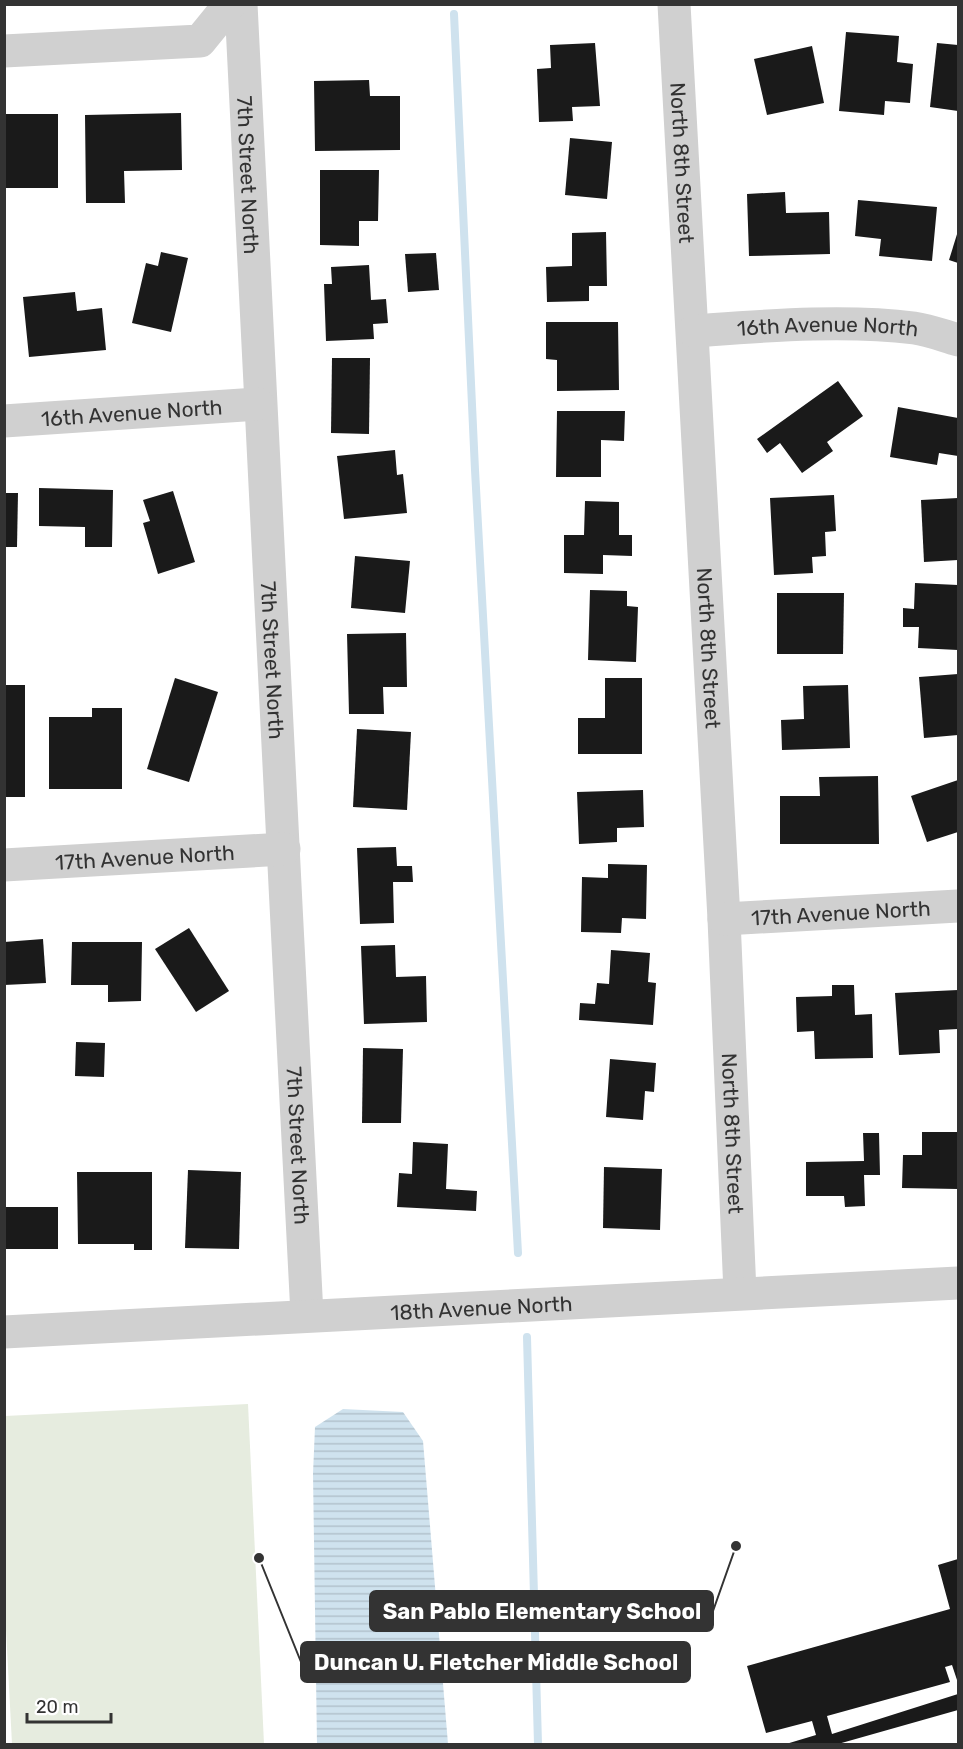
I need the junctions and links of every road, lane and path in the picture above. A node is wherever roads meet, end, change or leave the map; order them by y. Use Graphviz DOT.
graph roads {
  1 [pos="230,4"];
  2 [pos="241,4"];
  3 [pos="674,4"];
  4 [pos="4,51"];
  5 [pos="694,331"];
  6 [pos="958,340"];
  7 [pos="258,404"];
  8 [pos="4,421"];
  9 [pos="285,849"];
  10 [pos="4,865"];
  11 [pos="958,906"];
  12 [pos="724,919"];
  13 [pos="958,1283"];
  14 [pos="740,1293"];
  15 [pos="307,1315"];
  16 [pos="4,1332"];
  1 -- 4 [label="street"];
  2 -- 7 [label="street, 7th Street North"];
  3 -- 5 [label="street, North 8th Street"];
  5 -- 6 [label="street, 16th Avenue North"];
  5 -- 12 [label="street, North 8th Street"];
  7 -- 8 [label="street, 16th Avenue North"];
  7 -- 9 [label="street, 7th Street North"];
  9 -- 10 [label="street, 17th Avenue North"];
  9 -- 15 [label="street, 7th Street North"];
  11 -- 12 [label="street, 17th Avenue North"];
  12 -- 14 [label="street, North 8th Street"];
  13 -- 14 [label="street, 18th Avenue North"];
  14 -- 15 [label="street, 18th Avenue North"];
  15 -- 16 [label="street, 18th Avenue North"];
}
